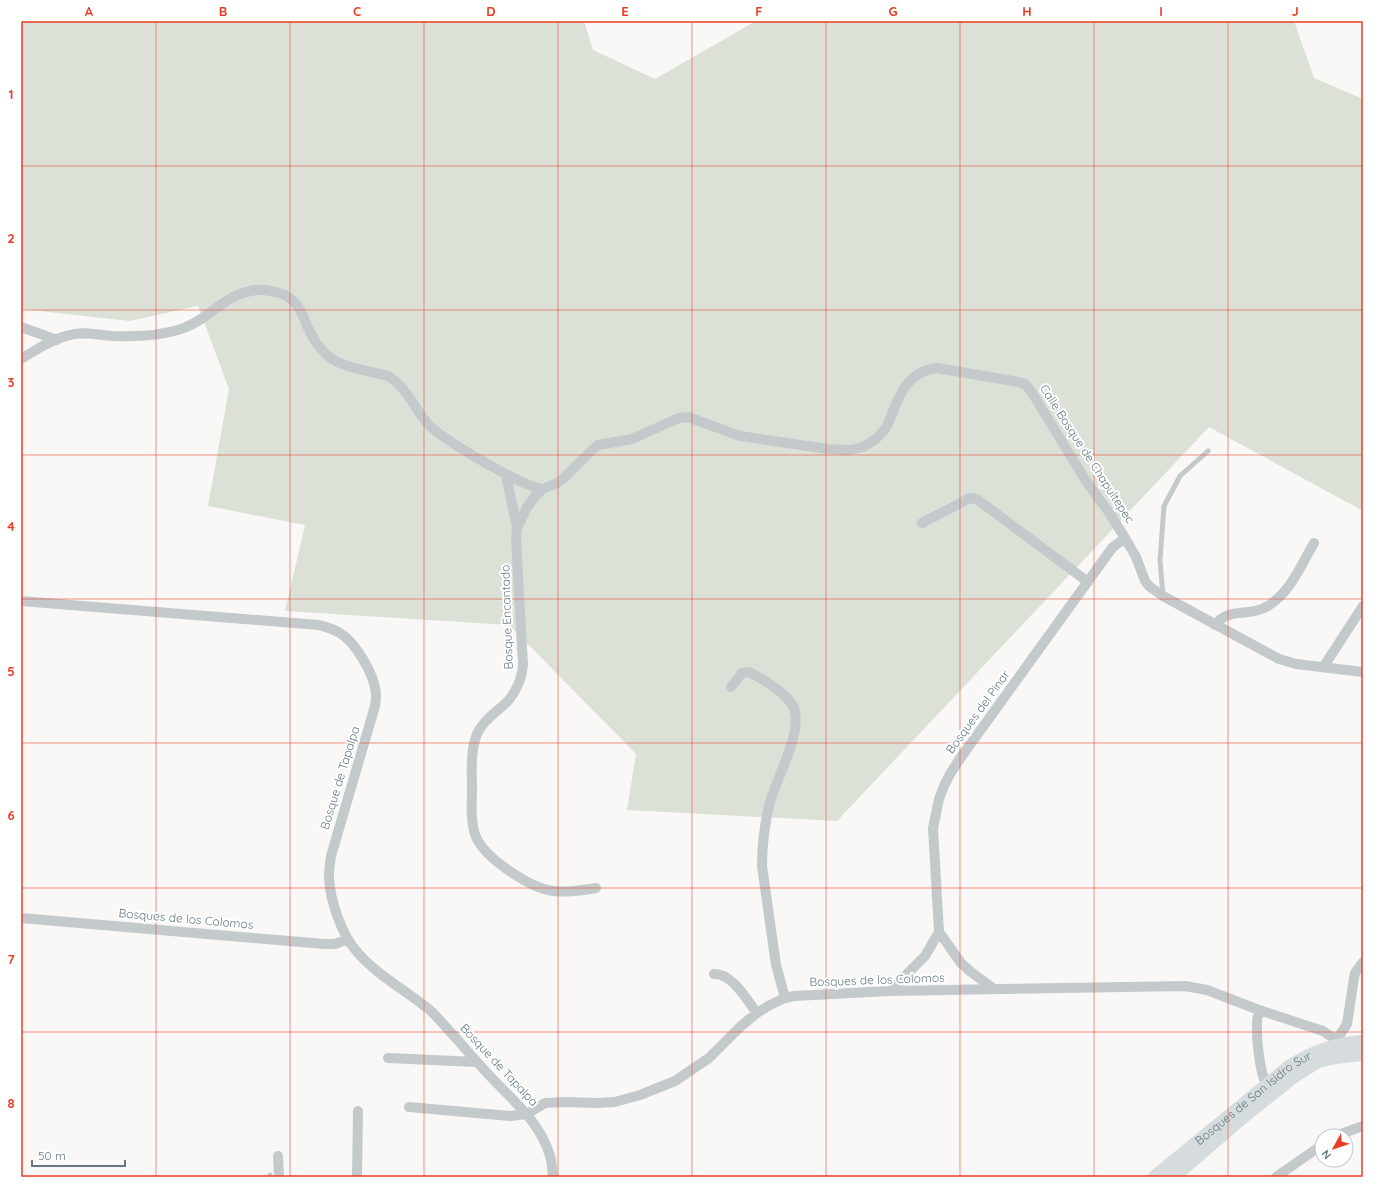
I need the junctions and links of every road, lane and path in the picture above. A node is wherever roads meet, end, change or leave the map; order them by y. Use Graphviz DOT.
graph roads {
  1 [pos="21,327"];
  2 [pos="57,340"];
  3 [pos="21,359"];
  4 [pos="1208,451"];
  5 [pos="506,475"];
  6 [pos="543,489"];
  7 [pos="922,522"];
  8 [pos="517,528"];
  9 [pos="1125,538"];
  10 [pos="1314,543"];
  11 [pos="1088,582"];
  12 [pos="1163,596"];
  13 [pos="21,600"];
  14 [pos="1363,606"];
  15 [pos="1215,625"];
  16 [pos="1324,666"];
  17 [pos="1363,672"];
  18 [pos="731,686"];
  19 [pos="596,888"];
  20 [pos="21,918"];
  21 [pos="939,932"];
  22 [pos="348,939"];
  23 [pos="1363,962"];
  24 [pos="714,974"];
  25 [pos="994,989"];
  26 [pos="890,991"];
  27 [pos="786,998"];
  28 [pos="1259,1010"];
  29 [pos="757,1013"];
  30 [pos="1363,1042"];
  31 [pos="1341,1047"];
  32 [pos="1363,1054"];
  33 [pos="388,1058"];
  34 [pos="477,1062"];
  35 [pos="1269,1089"];
  36 [pos="409,1107"];
  37 [pos="358,1111"];
  38 [pos="527,1114"];
  39 [pos="1314,1151"];
  40 [pos="278,1156"];
  41 [pos="273,1176"];
  42 [pos="357,1177"];
  43 [pos="553,1177"];
  44 [pos="1155,1177"];
  45 [pos="1173,1177"];
  46 [pos="1276,1177"];
  1 -- 2 [label="street"];
  2 -- 3 [label="street"];
  2 -- 5 [label="street"];
  4 -- 12 [label="lane"];
  5 -- 6 [label="street"];
  5 -- 8 [label="street"];
  6 -- 8 [label="street"];
  6 -- 9 [label="street, Calle Bosque de Chapultepec"];
  7 -- 11 [label="street"];
  8 -- 19 [label="street, Bosque Encantado"];
  9 -- 11 [label="street, Bosques del Pinar"];
  9 -- 12 [label="street, Calle Bosque de Chapultepec"];
  10 -- 15 [label="street"];
  11 -- 21 [label="street, Bosques del Pinar"];
  12 -- 15 [label="street, Calle Bosque de Chapultepec"];
  13 -- 22 [label="street, Bosque de Tapalpa"];
  14 -- 16 [label="street"];
  15 -- 16 [label="street, Calle Bosque de Chapultepec"];
  16 -- 17 [label="street, Calle Bosque de Chapultepec"];
  18 -- 27 [label="street"];
  20 -- 22 [label="street, Bosques de los Colomos"];
  21 -- 25 [label="street"];
  21 -- 26 [label="street"];
  22 -- 34 [label="street, Bosque de Tapalpa"];
  23 -- 31 [label="street"];
  24 -- 29 [label="street"];
  25 -- 26 [label="street, Bosques de los Colomos"];
  25 -- 28 [label="street, Bosques de los Colomos"];
  26 -- 27 [label="street, Bosques de los Colomos"];
  27 -- 29 [label="street, Bosques de los Colomos"];
  28 -- 31 [label="street, Bosques de los Colomos"];
  28 -- 35 [label="street"];
  29 -- 38 [label="street, Bosques de los Colomos"];
  30 -- 31 [label="main road, Bosques de San Isidro Sur"];
  31 -- 32 [label="main road, Bosques de San Isidro Sur"];
  31 -- 35 [label="main road, Bosques de San Isidro Sur"];
  33 -- 34 [label="street"];
  34 -- 38 [label="street, Bosque de Tapalpa"];
  35 -- 44 [label="main road, Bosques de San Isidro Sur"];
  35 -- 45 [label="main road, Bosques de San Isidro Sur"];
  36 -- 38 [label="street"];
  37 -- 42 [label="street"];
  38 -- 43 [label="street, Bosque de Tapalpa"];
  39 -- 46 [label="street"];
  40 -- 41 [label="street"];
}
